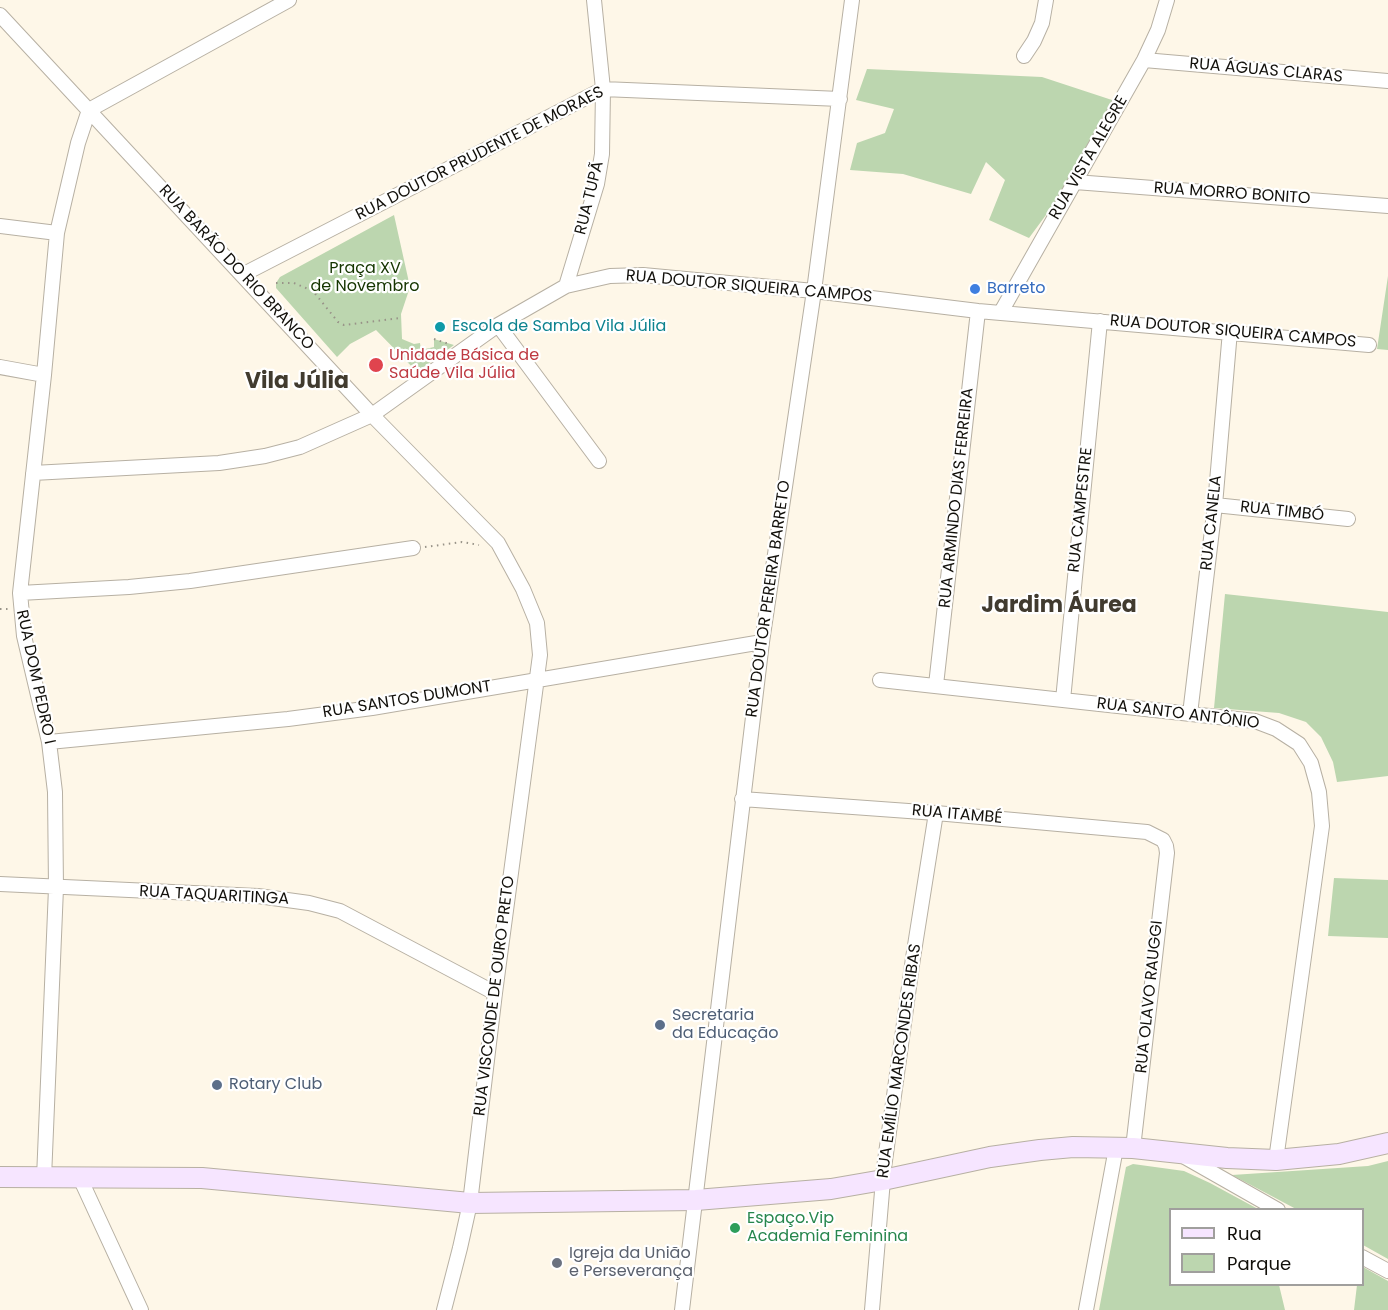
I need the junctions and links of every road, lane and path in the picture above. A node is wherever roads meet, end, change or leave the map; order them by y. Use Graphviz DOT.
graph roads {
  1 [pos="289,0"];
  2 [pos="594,0"];
  3 [pos="852,0"];
  4 [pos="1046,0"];
  5 [pos="1167,0"];
  6 [pos="0,15"];
  7 [pos="1024,56"];
  8 [pos="1144,60"];
  9 [pos="1388,81"];
  10 [pos="603,89"];
  11 [pos="840,99"];
  12 [pos="89,110"];
  13 [pos="1075,182"];
  14 [pos="1388,206"];
  15 [pos="0,226"];
  16 [pos="57,232"];
  17 [pos="242,275"];
  18 [pos="276,283"];
  19 [pos="566,286"];
  20 [pos="814,291"];
  21 [pos="978,311"];
  22 [pos="1001,312"];
  23 [pos="400,318"];
  24 [pos="1100,321"];
  25 [pos="498,324"];
  26 [pos="1230,331"];
  27 [pos="434,339"];
  28 [pos="454,345"];
  29 [pos="1369,345"];
  30 [pos="0,368"];
  31 [pos="44,375"];
  32 [pos="372,415"];
  33 [pos="599,461"];
  34 [pos="33,473"];
  35 [pos="1215,505"];
  36 [pos="1348,519"];
  37 [pos="498,543"];
  38 [pos="413,548"];
  39 [pos="20,593"];
  40 [pos="762,642"];
  41 [pos="537,679"];
  42 [pos="880,680"];
  43 [pos="936,685"];
  44 [pos="1063,700"];
  45 [pos="1190,714"];
  46 [pos="50,742"];
  47 [pos="742,799"];
  48 [pos="936,813"];
  49 [pos="1166,846"];
  50 [pos="0,884"];
  51 [pos="56,888"];
  52 [pos="495,993"];
  53 [pos="1388,1143"];
  54 [pos="1125,1148"];
  55 [pos="1275,1160"];
  56 [pos="1206,1162"];
  57 [pos="0,1177"];
  58 [pos="44,1178"];
  59 [pos="80,1178"];
  60 [pos="883,1180"];
  61 [pos="696,1200"];
  62 [pos="470,1203"];
  63 [pos="1276,1208"];
  64 [pos="1364,1258"];
  65 [pos="1388,1271"];
  66 [pos="141,1310"];
  67 [pos="444,1310"];
  68 [pos="681,1310"];
  69 [pos="872,1310"];
  70 [pos="1086,1310"];
  1 -- 12 [label="street"];
  2 -- 10 [label="street, RUA TUPÃ"];
  3 -- 11 [label="street, RUA DOUTOR PEREIRA BARRETO"];
  4 -- 7 [label="street"];
  5 -- 8 [label="street, RUA VISTA ALEGRE"];
  6 -- 12 [label="street, RUA BARÃO DO RIO BRANCO"];
  8 -- 9 [label="street, RUA ÁGUAS CLARAS"];
  8 -- 13 [label="street, RUA VISTA ALEGRE"];
  10 -- 11 [label="street, RUA DOUTOR PRUDENTE DE MORAES"];
  10 -- 17 [label="street, RUA DOUTOR PRUDENTE DE MORAES"];
  10 -- 19 [label="street, RUA TUPÃ"];
  11 -- 20 [label="street, RUA DOUTOR PEREIRA BARRETO"];
  12 -- 16 [label="street, RUA DOM PEDRO I"];
  12 -- 17 [label="street, RUA BARÃO DO RIO BRANCO"];
  13 -- 14 [label="street, RUA MORRO BONITO"];
  13 -- 22 [label="street, RUA VISTA ALEGRE"];
  15 -- 16 [label="street"];
  16 -- 31 [label="street, RUA DOM PEDRO I"];
  17 -- 32 [label="street, RUA BARÃO DO RIO BRANCO"];
  18 -- 23 [label="path"];
  19 -- 20 [label="street, RUA DOUTOR SIQUEIRA CAMPOS"];
  19 -- 25 [label="street, RUA DOUTOR SIQUEIRA CAMPOS"];
  20 -- 21 [label="street, RUA DOUTOR SIQUEIRA CAMPOS"];
  20 -- 40 [label="street, RUA DOUTOR PEREIRA BARRETO"];
  21 -- 22 [label="street, RUA DOUTOR SIQUEIRA CAMPOS"];
  21 -- 43 [label="street, RUA ARMINDO DIAS FERREIRA"];
  22 -- 24 [label="street, RUA DOUTOR SIQUEIRA CAMPOS"];
  24 -- 26 [label="street, RUA DOUTOR SIQUEIRA CAMPOS"];
  24 -- 44 [label="street, RUA CAMPESTRE"];
  25 -- 32 [label="street, RUA DOUTOR SIQUEIRA CAMPOS"];
  25 -- 33 [label="street"];
  26 -- 29 [label="street, RUA DOUTOR SIQUEIRA CAMPOS"];
  26 -- 35 [label="street, RUA CANELA"];
  27 -- 28 [label="path"];
  30 -- 31 [label="street"];
  31 -- 34 [label="street, RUA DOM PEDRO I"];
  32 -- 34 [label="street, RUA DOUTOR SIQUEIRA CAMPOS"];
  32 -- 37 [label="street, RUA BARÃO DO RIO BRANCO"];
  34 -- 39 [label="street, RUA DOM PEDRO I"];
  35 -- 36 [label="street, RUA TIMBÓ"];
  35 -- 45 [label="street, RUA CANELA"];
  37 -- 38 [label="path"];
  37 -- 41 [label="street, RUA BARÃO DO RIO BRANCO"];
  38 -- 39 [label="street"];
  39 -- 46 [label="street, RUA DOM PEDRO I"];
  40 -- 41 [label="street, RUA SANTOS DUMONT"];
  40 -- 47 [label="street, RUA DOUTOR PEREIRA BARRETO"];
  41 -- 46 [label="street, RUA SANTOS DUMONT"];
  41 -- 52 [label="street, RUA VISCONDE DE OURO PRETO"];
  42 -- 43 [label="street, RUA SANTO ANTÔNIO"];
  43 -- 44 [label="street, RUA SANTO ANTÔNIO"];
  44 -- 45 [label="street, RUA SANTO ANTÔNIO"];
  45 -- 55 [label="street, RUA SANTO ANTÔNIO"];
  46 -- 51 [label="street, RUA DOM PEDRO I"];
  47 -- 48 [label="street, RUA ITAMBÉ"];
  47 -- 61 [label="street, RUA DOUTOR PEREIRA BARRETO"];
  48 -- 49 [label="street, RUA ITAMBÉ"];
  48 -- 60 [label="street, RUA EMÍLIO MARCONDES RIBAS"];
  49 -- 54 [label="street, RUA OLAVO RAUGGI"];
  50 -- 51 [label="street, RUA TAQUARITINGA"];
  51 -- 52 [label="street, RUA TAQUARITINGA"];
  51 -- 58 [label="street, RUA DOM PEDRO I"];
  52 -- 62 [label="street, RUA VISCONDE DE OURO PRETO"];
  53 -- 55 [label="main road"];
  54 -- 56 [label="main road"];
  54 -- 60 [label="main road"];
  54 -- 70 [label="street, RUA OLAVO RAUGGI"];
  55 -- 56 [label="main road"];
  56 -- 63 [label="street"];
  57 -- 58 [label="main road"];
  58 -- 59 [label="main road"];
  59 -- 62 [label="main road"];
  59 -- 66 [label="street"];
  60 -- 61 [label="main road"];
  60 -- 69 [label="street, RUA EMÍLIO MARCONDES RIBAS"];
  61 -- 62 [label="main road"];
  61 -- 68 [label="street, RUA DOUTOR PEREIRA BARRETO"];
  62 -- 67 [label="street, RUA VISCONDE DE OURO PRETO"];
  64 -- 65 [label="street"];
}
